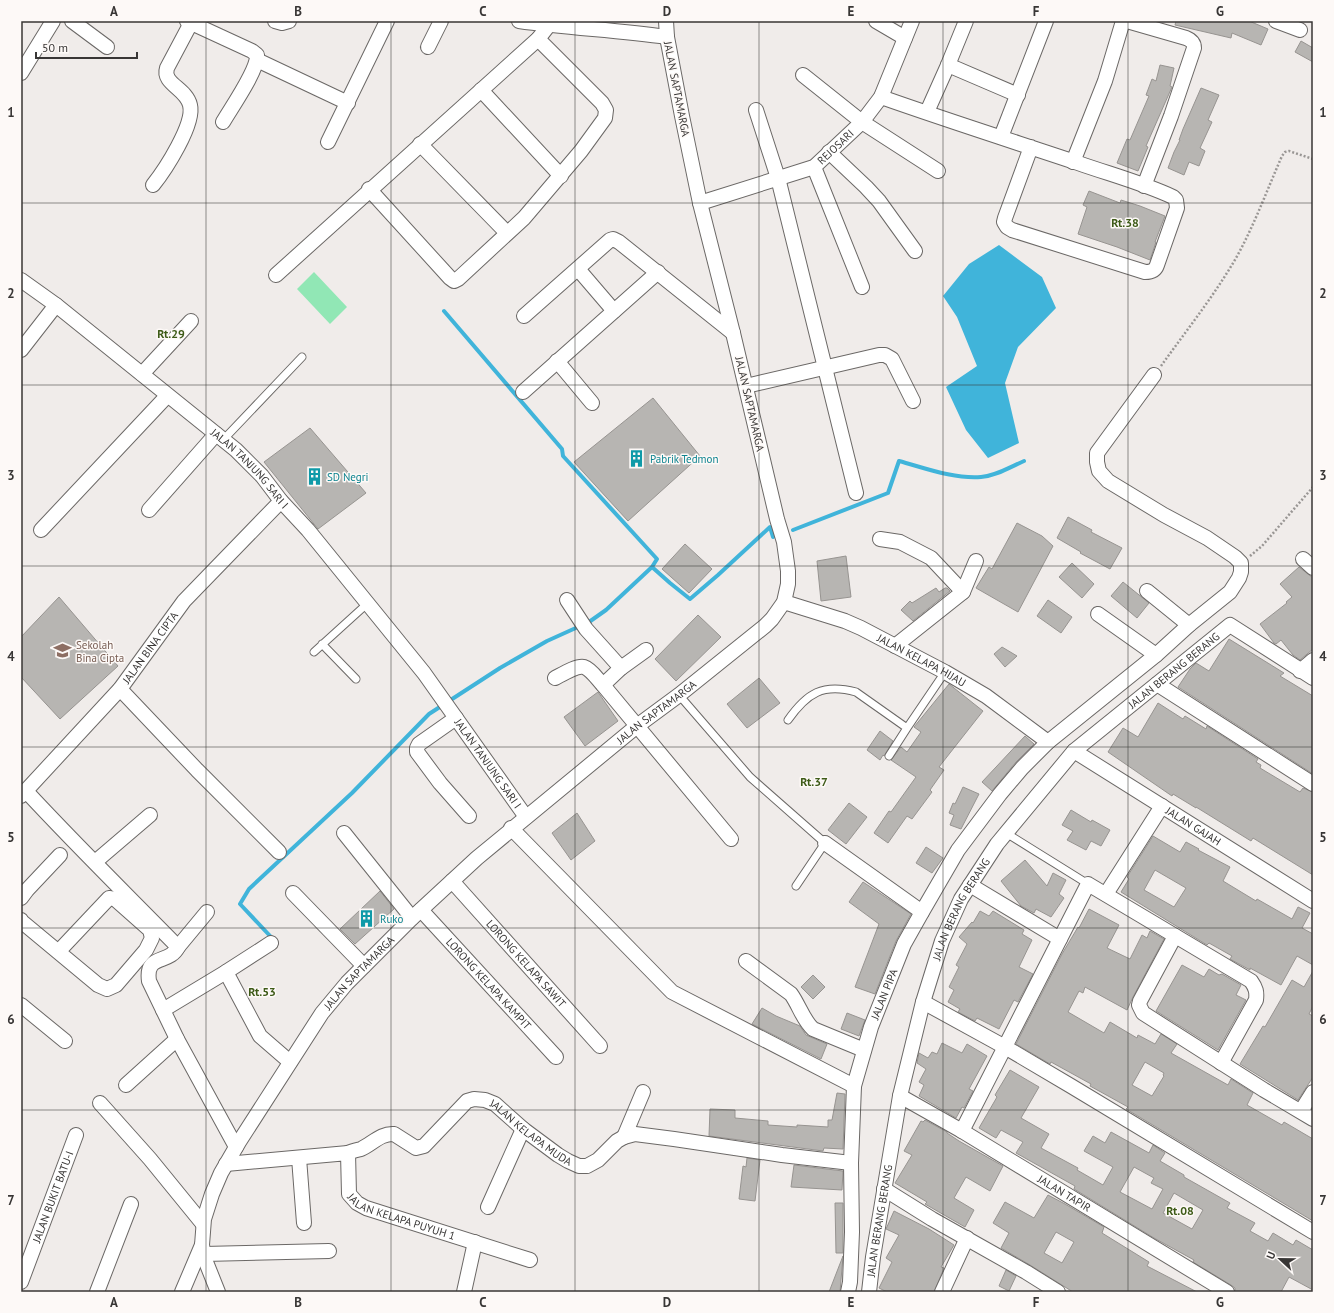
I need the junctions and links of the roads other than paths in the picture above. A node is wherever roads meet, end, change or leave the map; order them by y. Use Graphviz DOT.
graph roads {
  1 [pos="53,21"];
  2 [pos="72,21"];
  3 [pos="275,21"];
  4 [pos="288,21"];
  5 [pos="387,21"];
  6 [pos="441,21"];
  7 [pos="519,21"];
  8 [pos="666,21"];
  9 [pos="876,21"];
  10 [pos="912,21"];
  11 [pos="966,21"];
  12 [pos="1046,21"];
  13 [pos="1123,21"];
  14 [pos="1127,21"];
  15 [pos="1276,21"];
  16 [pos="190,22"];
  17 [pos="549,25"];
  18 [pos="1300,30"];
  19 [pos="667,37"];
  20 [pos="905,38"];
  21 [pos="538,39"];
  22 [pos="107,47"];
  23 [pos="428,47"];
  24 [pos="257,60"];
  25 [pos="948,65"];
  26 [pos="21,73"];
  27 [pos="803,75"];
  28 [pos="481,90"];
  29 [pos="1018,95"];
  30 [pos="881,97"];
  31 [pos="348,103"];
  32 [pos="756,110"];
  33 [pos="927,112"];
  34 [pos="223,122"];
  35 [pos="862,122"];
  36 [pos="1001,138"];
  37 [pos="328,142"];
  38 [pos="420,144"];
  39 [pos="1030,147"];
  40 [pos="829,152"];
  41 [pos="1073,162"];
  42 [pos="814,167"];
  43 [pos="938,171"];
  44 [pos="561,176"];
  45 [pos="778,178"];
  46 [pos="153,185"];
  47 [pos="1144,186"];
  48 [pos="369,190"];
  49 [pos="700,203"];
  50 [pos="507,233"];
  51 [pos="915,251"];
  52 [pos="578,269"];
  53 [pos="658,272"];
  54 [pos="276,274"];
  55 [pos="21,280"];
  56 [pos="862,287"];
  57 [pos="56,305"];
  58 [pos="614,311"];
  59 [pos="524,316"];
  60 [pos="191,321"];
  61 [pos="733,333"];
  62 [pos="21,350"];
  63 [pos="302,357"];
  64 [pos="557,361"];
  65 [pos="825,367"];
  66 [pos="142,374"];
  67 [pos="1154,375"];
  68 [pos="746,386"];
  69 [pos="523,392"];
  70 [pos="167,396"];
  71 [pos="913,401"];
  72 [pos="592,403"];
  73 [pos="219,437"];
  74 [pos="856,493"];
  75 [pos="281,501"];
  76 [pos="149,510"];
  77 [pos="41,530"];
  78 [pos="880,539"];
  79 [pos="976,561"];
  80 [pos="1147,591"];
  81 [pos="963,592"];
  82 [pos="567,600"];
  83 [pos="784,602"];
  84 [pos="368,603"];
  85 [pos="1098,614"];
  86 [pos="1189,625"];
  87 [pos="322,644"];
  88 [pos="894,646"];
  89 [pos="646,650"];
  90 [pos="314,652"];
  91 [pos="1156,655"];
  92 [pos="1313,660"];
  93 [pos="621,668"];
  94 [pos="1300,670"];
  95 [pos="945,672"];
  96 [pos="555,678"];
  97 [pos="1313,678"];
  98 [pos="356,679"];
  99 [pos="1157,684"];
  100 [pos="602,685"];
  101 [pos="120,689"];
  102 [pos="679,695"];
  103 [pos="453,714"];
  104 [pos="788,720"];
  105 [pos="637,726"];
  106 [pos="907,728"];
  107 [pos="1048,742"];
  108 [pos="1074,751"];
  109 [pos="889,756"];
  110 [pos="1313,784"];
  111 [pos="23,794"];
  112 [pos="1162,806"];
  113 [pos="150,815"];
  114 [pos="469,816"];
  115 [pos="526,817"];
  116 [pos="511,828"];
  117 [pos="344,833"];
  118 [pos="1006,834"];
  119 [pos="731,839"];
  120 [pos="825,843"];
  121 [pos="279,852"];
  122 [pos="60,855"];
  123 [pos="95,862"];
  124 [pos="452,881"];
  125 [pos="1088,884"];
  126 [pos="796,886"];
  127 [pos="970,886"];
  128 [pos="23,891"];
  129 [pos="293,893"];
  130 [pos="1106,894"];
  131 [pos="1313,901"];
  132 [pos="207,912"];
  133 [pos="922,912"];
  134 [pos="416,914"];
  135 [pos="21,920"];
  136 [pos="1175,936"];
  137 [pos="1060,940"];
  138 [pos="271,943"];
  139 [pos="178,947"];
  140 [pos="58,952"];
  141 [pos="746,961"];
  142 [pos="364,966"];
  143 [pos="226,972"];
  144 [pos="923,1002"];
  145 [pos="21,1004"];
  146 [pos="163,1010"];
  147 [pos="177,1039"];
  148 [pos="65,1041"];
  149 [pos="600,1046"];
  150 [pos="1005,1047"];
  151 [pos="864,1050"];
  152 [pos="556,1057"];
  153 [pos="290,1062"];
  154 [pos="1220,1063"];
  155 [pos="126,1085"];
  156 [pos="854,1086"];
  157 [pos="643,1092"];
  158 [pos="1313,1092"];
  159 [pos="900,1096"];
  160 [pos="100,1103"];
  161 [pos="1301,1111"];
  162 [pos="1313,1119"];
  163 [pos="523,1129"];
  164 [pos="962,1131"];
  165 [pos="76,1135"];
  166 [pos="624,1137"];
  167 [pos="236,1147"];
  168 [pos="348,1153"];
  169 [pos="299,1158"];
  170 [pos="850,1163"];
  171 [pos="226,1164"];
  172 [pos="884,1189"];
  173 [pos="131,1204"];
  174 [pos="488,1207"];
  175 [pos="304,1223"];
  176 [pos="203,1224"];
  177 [pos="1313,1232"];
  178 [pos="967,1238"];
  179 [pos="475,1242"];
  180 [pos="203,1250"];
  181 [pos="329,1252"];
  182 [pos="530,1260"];
  183 [pos="21,1282"];
  184 [pos="21,1290"];
  185 [pos="1052,1291"];
  186 [pos="26,1292"];
  187 [pos="97,1292"];
  188 [pos="182,1292"];
  189 [pos="218,1292"];
  190 [pos="464,1292"];
  191 [pos="848,1292"];
  192 [pos="869,1292"];
  193 [pos="942,1292"];
  194 [pos="1227,1292"];
  1 -- 26 [label="street"];
  2 -- 22 [label="street"];
  3 -- 4 [label="street"];
  5 -- 31 [label="street"];
  6 -- 23 [label="street"];
  7 -- 17 [label="street"];
  8 -- 19 [label="street, JALAN SAPTAMARGA"];
  9 -- 20 [label="street"];
  10 -- 20 [label="street, REJOSARI"];
  11 -- 25 [label="street"];
  12 -- 29 [label="street"];
  13 -- 41 [label="street"];
  14 -- 47 [label="street"];
  15 -- 18 [label="street"];
  16 -- 24 [label="street"];
  16 -- 46 [label="street"];
  17 -- 19 [label="street"];
  17 -- 21 [label="street"];
  19 -- 49 [label="street, JALAN SAPTAMARGA"];
  20 -- 30 [label="street, REJOSARI"];
  21 -- 28 [label="street"];
  21 -- 44 [label="street"];
  24 -- 31 [label="street"];
  24 -- 34 [label="street"];
  25 -- 29 [label="street"];
  25 -- 33 [label="street"];
  27 -- 35 [label="street"];
  28 -- 38 [label="street"];
  28 -- 44 [label="street"];
  29 -- 36 [label="street"];
  30 -- 33 [label="street"];
  30 -- 35 [label="street, REJOSARI"];
  31 -- 37 [label="street"];
  32 -- 45 [label="street"];
  33 -- 36 [label="street"];
  35 -- 40 [label="street, REJOSARI"];
  35 -- 43 [label="street"];
  36 -- 39 [label="street"];
  38 -- 48 [label="street"];
  38 -- 50 [label="street"];
  39 -- 41 [label="street"];
  39 -- 47 [label="street"];
  40 -- 42 [label="street, REJOSARI"];
  40 -- 51 [label="street"];
  41 -- 47 [label="street"];
  42 -- 45 [label="street, REJOSARI"];
  42 -- 56 [label="street"];
  44 -- 50 [label="street"];
  45 -- 49 [label="street, REJOSARI"];
  45 -- 65 [label="street"];
  48 -- 50 [label="street"];
  48 -- 54 [label="street"];
  49 -- 61 [label="street, JALAN SAPTAMARGA"];
  52 -- 53 [label="street"];
  52 -- 58 [label="street"];
  52 -- 59 [label="street"];
  53 -- 58 [label="street"];
  53 -- 61 [label="street"];
  55 -- 57 [label="street, JALAN TANJUNG SARI I"];
  57 -- 62 [label="street"];
  57 -- 66 [label="street, JALAN TANJUNG SARI I"];
  58 -- 64 [label="street"];
  60 -- 66 [label="street"];
  61 -- 68 [label="street, JALAN SAPTAMARGA"];
  63 -- 73 [label="lane"];
  64 -- 69 [label="street"];
  64 -- 72 [label="street"];
  65 -- 68 [label="street"];
  65 -- 71 [label="street"];
  65 -- 74 [label="street"];
  66 -- 70 [label="street, JALAN TANJUNG SARI I"];
  67 -- 86 [label="street, JALAN PIPA"];
  68 -- 83 [label="street, JALAN SAPTAMARGA"];
  70 -- 73 [label="street, JALAN TANJUNG SARI I"];
  70 -- 77 [label="street"];
  73 -- 75 [label="street, JALAN TANJUNG SARI I"];
  73 -- 76 [label="street"];
  75 -- 84 [label="street, JALAN TANJUNG SARI I"];
  75 -- 101 [label="street, JALAN BINA CIPTA"];
  78 -- 81 [label="street"];
  79 -- 81 [label="street"];
  80 -- 86 [label="street"];
  81 -- 88 [label="street"];
  82 -- 93 [label="street"];
  83 -- 88 [label="street, JALAN KELAPA HIJAU"];
  83 -- 102 [label="street, JALAN SAPTAMARGA"];
  84 -- 87 [label="lane"];
  84 -- 103 [label="street, JALAN TANJUNG SARI I"];
  85 -- 91 [label="street"];
  86 -- 91 [label="street, JALAN PIPA"];
  87 -- 90 [label="lane"];
  87 -- 98 [label="lane"];
  88 -- 95 [label="street, JALAN KELAPA HIJAU"];
  89 -- 93 [label="street"];
  91 -- 107 [label="street, JALAN PIPA"];
  92 -- 94 [label="street"];
  93 -- 100 [label="street"];
  94 -- 97 [label="street"];
  94 -- 99 [label="street, JALAN BERANG BERANG"];
  95 -- 106 [label="lane"];
  95 -- 107 [label="street, JALAN KELAPA HIJAU"];
  96 -- 100 [label="street"];
  99 -- 108 [label="street, JALAN BERANG BERANG"];
  99 -- 110 [label="street"];
  100 -- 105 [label="street"];
  101 -- 111 [label="street, JALAN BINA CIPTA"];
  101 -- 121 [label="street"];
  102 -- 105 [label="street, JALAN SAPTAMARGA"];
  102 -- 120 [label="lane"];
  103 -- 114 [label="street"];
  103 -- 115 [label="street, JALAN TANJUNG SARI I"];
  104 -- 106 [label="lane"];
  105 -- 115 [label="street, JALAN SAPTAMARGA"];
  105 -- 119 [label="street"];
  106 -- 109 [label="lane"];
  107 -- 133 [label="street, JALAN PIPA"];
  108 -- 112 [label="street, JALAN GAJAH"];
  108 -- 118 [label="street, JALAN BERANG BERANG"];
  111 -- 123 [label="street"];
  112 -- 130 [label="street"];
  112 -- 131 [label="street, JALAN GAJAH"];
  113 -- 123 [label="street"];
  115 -- 116 [label="street, JALAN SAPTAMARGA"];
  116 -- 124 [label="street, JALAN SAPTAMARGA"];
  116 -- 156 [label="street"];
  117 -- 134 [label="street, LORONG KELAPA KAMPIT"];
  118 -- 125 [label="lane"];
  118 -- 127 [label="street, JALAN BERANG BERANG"];
  120 -- 126 [label="lane"];
  120 -- 133 [label="street"];
  122 -- 128 [label="street"];
  123 -- 139 [label="street"];
  124 -- 134 [label="street, JALAN SAPTAMARGA"];
  124 -- 149 [label="street, LORONG KELAPA SAWIT"];
  125 -- 130 [label="street"];
  125 -- 137 [label="street"];
  127 -- 137 [label="street"];
  127 -- 144 [label="street, JALAN BERANG BERANG"];
  129 -- 142 [label="street"];
  130 -- 136 [label="street"];
  132 -- 139 [label="street"];
  133 -- 151 [label="street, JALAN PIPA"];
  134 -- 142 [label="street, JALAN SAPTAMARGA"];
  134 -- 152 [label="street, LORONG KELAPA KAMPIT"];
  135 -- 140 [label="street"];
  136 -- 154 [label="street"];
  136 -- 154 [label="street"];
  137 -- 150 [label="street"];
  138 -- 143 [label="street"];
  139 -- 146 [label="street"];
  140 -- 140 [label="street"];
  141 -- 151 [label="street"];
  142 -- 153 [label="street, JALAN SAPTAMARGA"];
  143 -- 146 [label="street"];
  143 -- 153 [label="street"];
  144 -- 150 [label="street"];
  144 -- 159 [label="street, JALAN BERANG BERANG"];
  145 -- 148 [label="street"];
  146 -- 147 [label="street"];
  147 -- 155 [label="street"];
  147 -- 167 [label="street"];
  150 -- 164 [label="street"];
  150 -- 177 [label="street"];
  151 -- 156 [label="street, JALAN PIPA"];
  153 -- 167 [label="street, JALAN SAPTAMARGA"];
  154 -- 161 [label="street"];
  156 -- 170 [label="street, JALAN PIPA"];
  157 -- 166 [label="street"];
  158 -- 161 [label="street"];
  159 -- 164 [label="street, JALAN TAPIR"];
  159 -- 172 [label="street, JALAN BERANG BERANG"];
  160 -- 176 [label="street"];
  161 -- 162 [label="street"];
  163 -- 166 [label="street, JALAN KELAPA MUDA"];
  163 -- 168 [label="street, JALAN KELAPA MUDA"];
  163 -- 174 [label="street"];
  164 -- 194 [label="street, JALAN TAPIR"];
  165 -- 183 [label="street, JALAN BUKIT BATU-I"];
  166 -- 170 [label="street"];
  167 -- 171 [label="street, JALAN SAPTAMARGA"];
  168 -- 169 [label="street"];
  168 -- 179 [label="street, JALAN KELAPA PUYUH 1"];
  169 -- 171 [label="street"];
  169 -- 175 [label="street"];
  170 -- 191 [label="street, JALAN PIPA"];
  171 -- 176 [label="street, JALAN SAPTAMARGA"];
  172 -- 178 [label="street"];
  172 -- 192 [label="street, JALAN BERANG BERANG"];
  173 -- 187 [label="street"];
  176 -- 180 [label="street, JALAN SAPTAMARGA"];
  178 -- 185 [label="street"];
  178 -- 193 [label="street"];
  179 -- 182 [label="street, JALAN KELAPA PUYUH 1"];
  179 -- 190 [label="street"];
  180 -- 181 [label="street"];
  180 -- 188 [label="street"];
  180 -- 189 [label="street, JALAN SAPTAMARGA"];
  184 -- 186 [label="street"];
}
